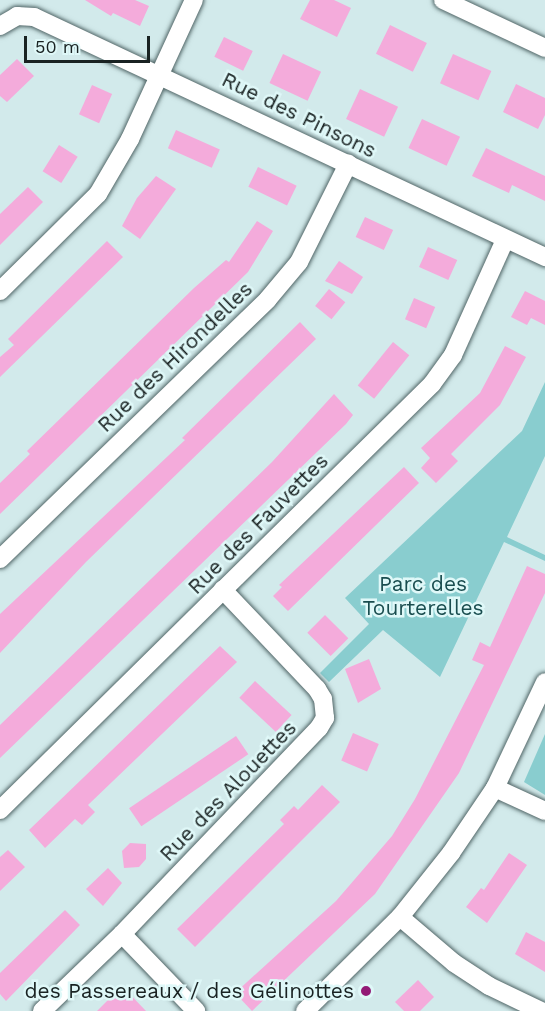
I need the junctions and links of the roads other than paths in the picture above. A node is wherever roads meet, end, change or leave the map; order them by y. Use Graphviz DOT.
graph roads {
  1 [pos="194,0"];
  2 [pos="443,0"];
  3 [pos="0,26"];
  4 [pos="545,48"];
  5 [pos="160,73"];
  6 [pos="348,164"];
  7 [pos="505,240"];
  8 [pos="545,257"];
  9 [pos="0,291"];
  10 [pos="0,559"];
  11 [pos="223,590"];
  12 [pos="545,682"];
  13 [pos="495,788"];
  14 [pos="0,810"];
  15 [pos="545,811"];
  16 [pos="400,917"];
  17 [pos="122,934"];
  18 [pos="42,1011"];
  19 [pos="196,1011"];
  20 [pos="305,1011"];
  21 [pos="542,1011"];
  1 -- 5 [label="street"];
  2 -- 4 [label="street"];
  3 -- 5 [label="street, Rue des Pinsons"];
  5 -- 6 [label="street, Rue des Pinsons"];
  5 -- 9 [label="street"];
  6 -- 7 [label="street, Rue des Pinsons"];
  6 -- 10 [label="street, Rue des Hirondelles"];
  7 -- 8 [label="street, Rue des Pinsons"];
  7 -- 11 [label="street, Rue des Fauvettes"];
  11 -- 14 [label="street, Rue des Fauvettes"];
  11 -- 17 [label="street, Rue des Alouettes"];
  12 -- 13 [label="street"];
  13 -- 15 [label="street"];
  13 -- 16 [label="street"];
  16 -- 20 [label="street"];
  16 -- 21 [label="street"];
  17 -- 18 [label="street, Rue des Alouettes"];
  17 -- 19 [label="street"];
}
